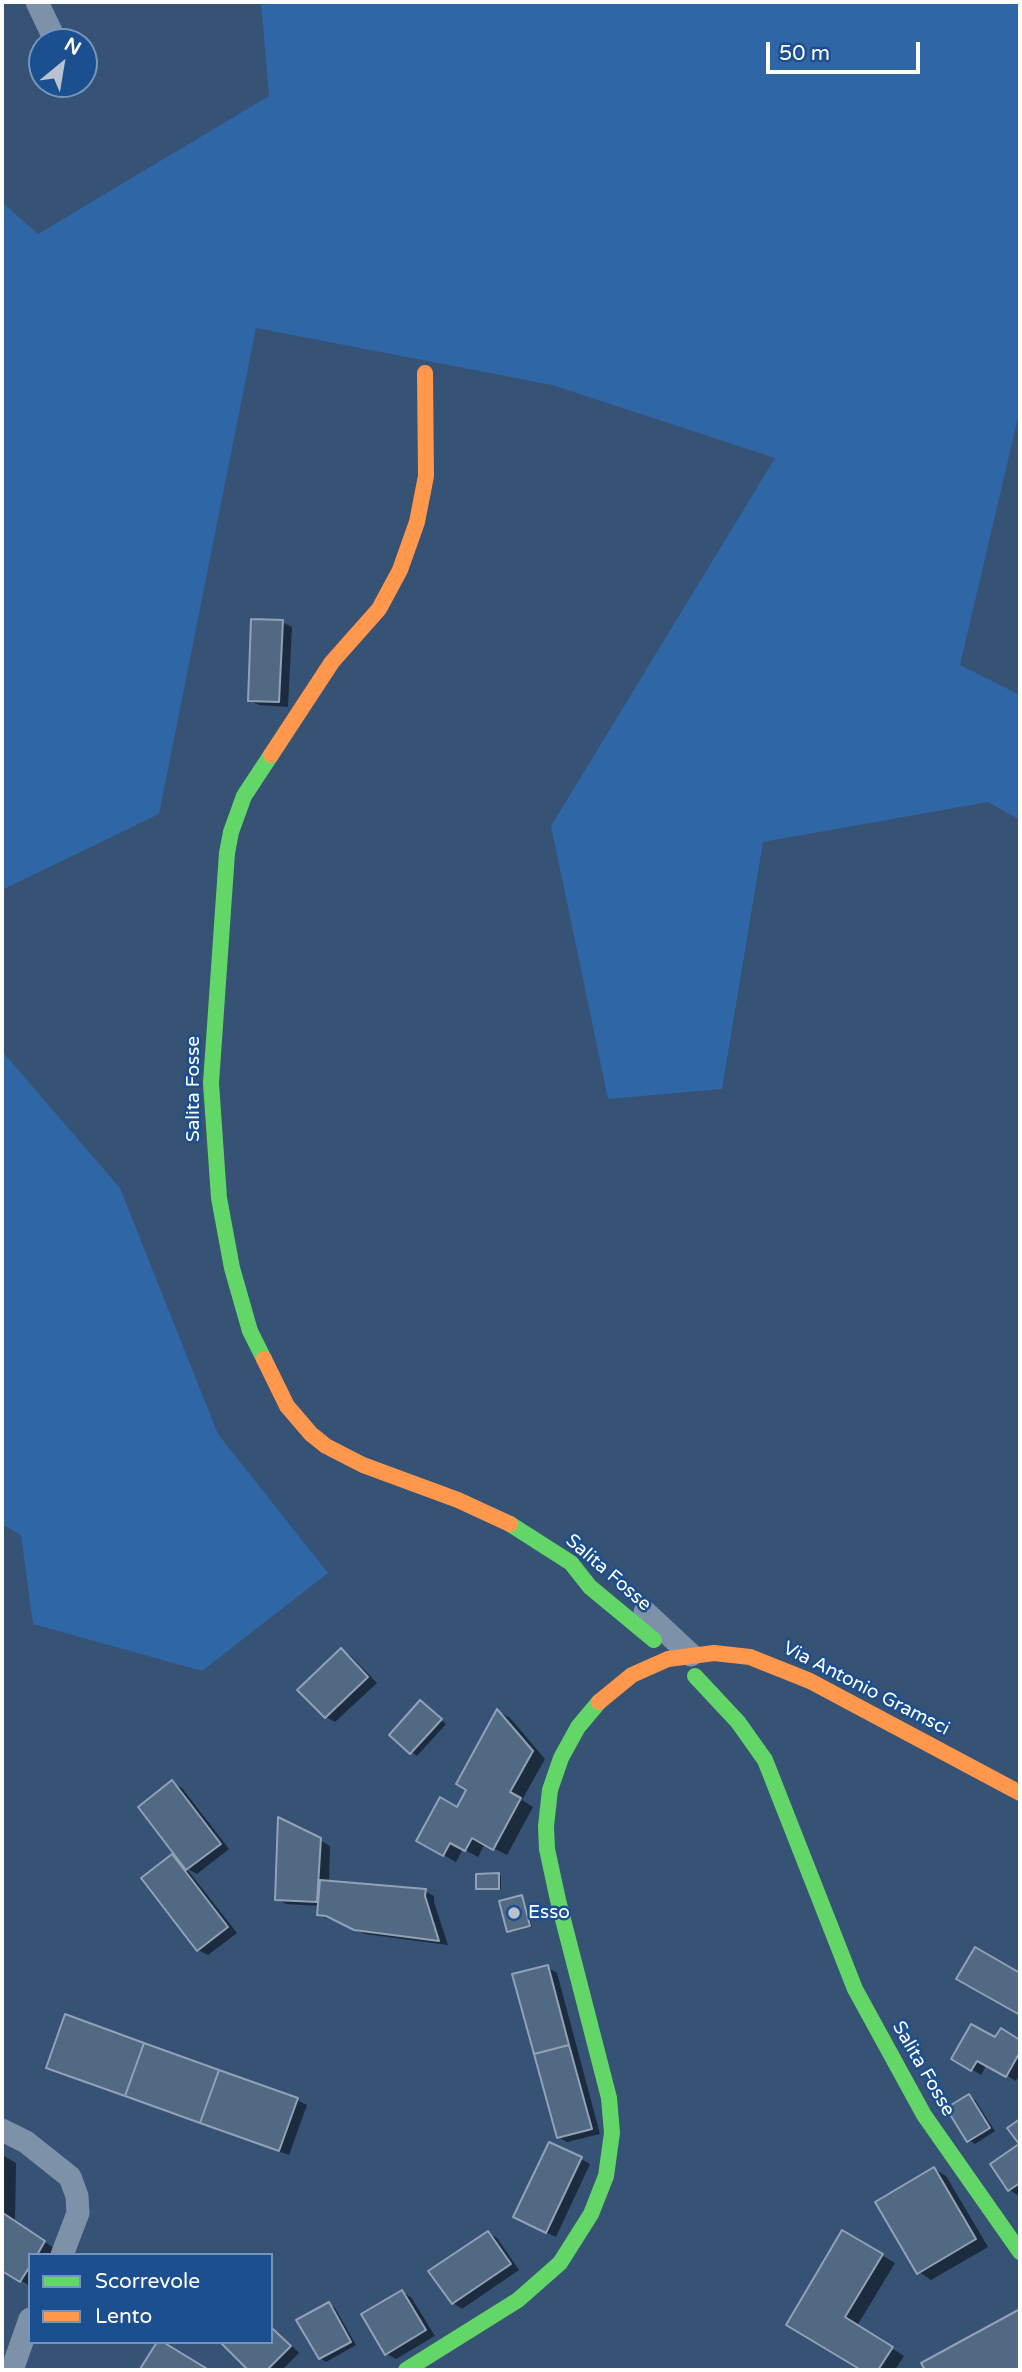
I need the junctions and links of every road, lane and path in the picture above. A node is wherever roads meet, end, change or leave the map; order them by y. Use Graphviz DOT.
graph roads {
  1 [pos="37,2"];
  2 [pos="49,28"];
  3 [pos="425,373"];
  4 [pos="570,1563"];
  5 [pos="654,1640"];
  6 [pos="693,1665"];
  7 [pos="1020,1793"];
  8 [pos="2,2130"];
  9 [pos="1012,2221"];
  10 [pos="1020,2252"];
  11 [pos="63,2253"];
  12 [pos="28,2325"];
  13 [pos="12,2370"];
  14 [pos="406,2370"];
  1 -- 2 [label="street"];
  3 -- 4 [label="street, Salita Fosse"];
  4 -- 5 [label="street, Salita Fosse"];
  4 -- 6 [label="street"];
  6 -- 7 [label="street, Via Antonio Gramsci"];
  6 -- 9 [label="street, Salita Fosse"];
  6 -- 14 [label="street, Via Antonio Gramsci"];
  8 -- 11 [label="street"];
  9 -- 10 [label="street, Salita Fosse"];
  12 -- 13 [label="street"];
}
